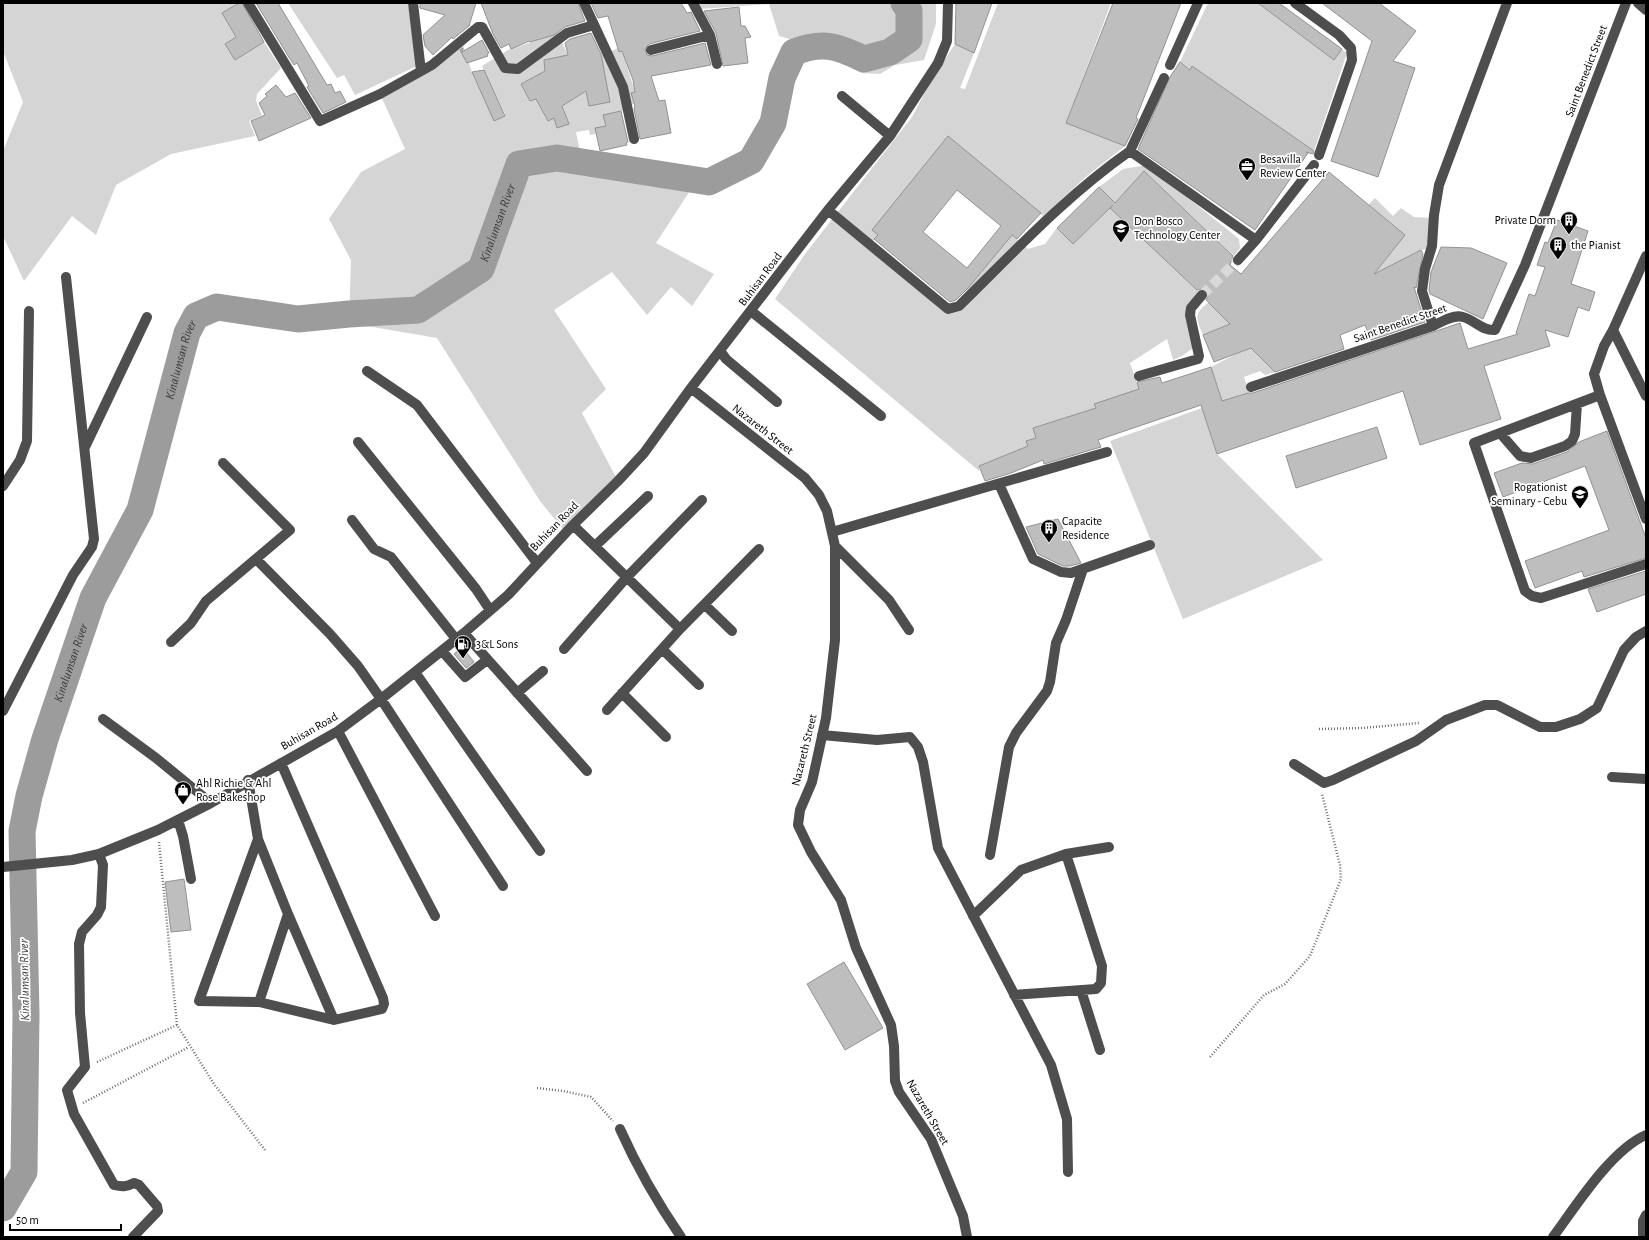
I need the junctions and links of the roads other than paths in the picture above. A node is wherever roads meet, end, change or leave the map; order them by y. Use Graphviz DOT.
graph roads {
  1 [pos="248,3"];
  2 [pos="413,3"];
  3 [pos="584,3"];
  4 [pos="693,3"];
  5 [pos="948,3"];
  6 [pos="1198,3"];
  7 [pos="1295,3"];
  8 [pos="1507,3"];
  9 [pos="1626,3"];
  10 [pos="1638,3"];
  11 [pos="1646,10"];
  12 [pos="594,25"];
  13 [pos="710,35"];
  14 [pos="651,50"];
  15 [pos="717,64"];
  16 [pos="1170,64"];
  17 [pos="421,71"];
  18 [pos="1164,78"];
  19 [pos="842,96"];
  20 [pos="890,136"];
  21 [pos="634,139"];
  22 [pos="1130,152"];
  23 [pos="1319,154"];
  24 [pos="1314,165"];
  25 [pos="828,210"];
  26 [pos="1256,240"];
  27 [pos="1646,256"];
  28 [pos="1238,260"];
  29 [pos="66,277"];
  30 [pos="1202,295"];
  31 [pos="29,311"];
  32 [pos="751,311"];
  33 [pos="147,317"];
  34 [pos="1433,326"];
  35 [pos="1614,330"];
  36 [pos="721,352"];
  37 [pos="367,372"];
  38 [pos="1139,376"];
  39 [pos="1251,387"];
  40 [pos="691,388"];
  41 [pos="1600,395"];
  42 [pos="1646,396"];
  43 [pos="777,402"];
  44 [pos="1577,404"];
  45 [pos="881,416"];
  46 [pos="1500,433"];
  47 [pos="358,442"];
  48 [pos="84,447"];
  49 [pos="1106,452"];
  50 [pos="223,463"];
  51 [pos="999,484"];
  52 [pos="3,486"];
  53 [pos="648,496"];
  54 [pos="702,500"];
  55 [pos="1646,519"];
  56 [pos="352,520"];
  57 [pos="573,525"];
  58 [pos="832,532"];
  59 [pos="1150,545"];
  60 [pos="595,546"];
  61 [pos="835,546"];
  62 [pos="759,549"];
  63 [pos="257,560"];
  64 [pos="537,563"];
  65 [pos="1646,564"];
  66 [pos="1083,569"];
  67 [pos="627,577"];
  68 [pos="705,605"];
  69 [pos="490,610"];
  70 [pos="680,630"];
  71 [pos="909,630"];
  72 [pos="732,631"];
  73 [pos="1646,631"];
  74 [pos="460,636"];
  75 [pos="171,642"];
  76 [pos="564,649"];
  77 [pos="662,649"];
  78 [pos="442,651"];
  79 [pos="487,660"];
  80 [pos="543,671"];
  81 [pos="415,672"];
  82 [pos="699,685"];
  83 [pos="7,693"];
  84 [pos="517,693"];
  85 [pos="622,693"];
  86 [pos="382,699"];
  87 [pos="607,710"];
  88 [pos="3,711"];
  89 [pos="103,719"];
  90 [pos="338,731"];
  91 [pos="822,735"];
  92 [pos="666,737"];
  93 [pos="281,763"];
  94 [pos="1294,764"];
  95 [pos="587,771"];
  96 [pos="1612,777"];
  97 [pos="1646,779"];
  98 [pos="248,780"];
  99 [pos="211,803"];
  100 [pos="178,820"];
  101 [pos="258,839"];
  102 [pos="1109,847"];
  103 [pos="540,851"];
  104 [pos="99,854"];
  105 [pos="1066,854"];
  106 [pos="990,855"];
  107 [pos="3,867"];
  108 [pos="191,879"];
  109 [pos="503,886"];
  110 [pos="288,914"];
  111 [pos="436,916"];
  112 [pos="973,916"];
  113 [pos="1081,990"];
  114 [pos="1014,995"];
  115 [pos="259,1002"];
  116 [pos="334,1020"];
  117 [pos="1100,1050"];
  118 [pos="620,1129"];
  119 [pos="1646,1136"];
  120 [pos="1068,1172"];
  121 [pos="1646,1215"];
  122 [pos="134,1237"];
  123 [pos="681,1237"];
  124 [pos="967,1237"];
  125 [pos="1553,1237"];
  126 [pos="1646,1237"];
  1 -- 17 [label="street"];
  2 -- 17 [label="street"];
  3 -- 12 [label="street"];
  4 -- 13 [label="street"];
  5 -- 20 [label="street, Buhisan Road"];
  6 -- 16 [label="street"];
  7 -- 23 [label="street"];
  8 -- 34 [label="street"];
  9 -- 34 [label="street, Saint Benedict Street"];
  10 -- 11 [label="street"];
  12 -- 17 [label="street"];
  12 -- 21 [label="street"];
  13 -- 14 [label="street"];
  13 -- 15 [label="street"];
  18 -- 22 [label="street"];
  19 -- 20 [label="street"];
  20 -- 25 [label="street, Buhisan Road"];
  22 -- 25 [label="street"];
  22 -- 26 [label="street"];
  24 -- 26 [label="street"];
  25 -- 32 [label="street, Buhisan Road"];
  26 -- 28 [label="street"];
  27 -- 35 [label="street"];
  29 -- 48 [label="street"];
  30 -- 38 [label="street"];
  31 -- 52 [label="street"];
  32 -- 36 [label="street, Buhisan Road"];
  32 -- 45 [label="street"];
  33 -- 48 [label="street"];
  34 -- 39 [label="street, Saint Benedict Street"];
  35 -- 41 [label="street"];
  35 -- 42 [label="street"];
  36 -- 40 [label="street, Buhisan Road"];
  36 -- 43 [label="street"];
  37 -- 64 [label="street"];
  40 -- 57 [label="street, Buhisan Road"];
  40 -- 58 [label="street, Nazareth Street"];
  41 -- 44 [label="street"];
  41 -- 55 [label="street"];
  44 -- 46 [label="street"];
  44 -- 46 [label="street"];
  46 -- 65 [label="street"];
  47 -- 69 [label="street"];
  48 -- 83 [label="street"];
  49 -- 51 [label="street"];
  50 -- 63 [label="street"];
  51 -- 58 [label="street"];
  51 -- 66 [label="street"];
  53 -- 60 [label="street"];
  54 -- 67 [label="street"];
  56 -- 74 [label="street"];
  57 -- 60 [label="street"];
  57 -- 64 [label="street, Buhisan Road"];
  58 -- 61 [label="street, Nazareth Street"];
  59 -- 66 [label="street"];
  60 -- 67 [label="street"];
  61 -- 71 [label="street"];
  61 -- 91 [label="street, Nazareth Street"];
  62 -- 68 [label="street"];
  63 -- 75 [label="street"];
  63 -- 86 [label="street"];
  64 -- 69 [label="street, Buhisan Road"];
  66 -- 106 [label="street"];
  67 -- 70 [label="street"];
  67 -- 76 [label="street"];
  68 -- 70 [label="street"];
  68 -- 72 [label="street"];
  69 -- 74 [label="street, Buhisan Road"];
  70 -- 77 [label="street"];
  73 -- 94 [label="street"];
  74 -- 78 [label="street, Buhisan Road"];
  74 -- 79 [label="street"];
  77 -- 82 [label="street"];
  77 -- 85 [label="street"];
  78 -- 79 [label="street"];
  78 -- 81 [label="street, Buhisan Road"];
  79 -- 84 [label="street"];
  80 -- 84 [label="street"];
  81 -- 86 [label="street, Buhisan Road"];
  81 -- 103 [label="street"];
  83 -- 88 [label="street"];
  84 -- 95 [label="street"];
  85 -- 87 [label="street"];
  85 -- 92 [label="street"];
  86 -- 90 [label="street, Buhisan Road"];
  86 -- 109 [label="street"];
  89 -- 99 [label="street"];
  90 -- 93 [label="street, Buhisan Road"];
  90 -- 111 [label="street"];
  91 -- 112 [label="street"];
  91 -- 124 [label="street, Nazareth Street"];
  93 -- 98 [label="street, Buhisan Road"];
  93 -- 116 [label="street"];
  96 -- 97 [label="street"];
  98 -- 99 [label="street, Buhisan Road"];
  98 -- 101 [label="street"];
  99 -- 100 [label="street, Buhisan Road"];
  100 -- 104 [label="street, Buhisan Road"];
  100 -- 108 [label="street"];
  101 -- 110 [label="street"];
  101 -- 115 [label="street"];
  102 -- 105 [label="street"];
  104 -- 107 [label="street, Buhisan Road"];
  104 -- 122 [label="street"];
  105 -- 112 [label="street"];
  105 -- 113 [label="street"];
  110 -- 115 [label="street"];
  110 -- 116 [label="street"];
  112 -- 114 [label="street"];
  113 -- 114 [label="street"];
  113 -- 117 [label="street"];
  114 -- 120 [label="street"];
  115 -- 116 [label="street"];
  118 -- 123 [label="street"];
  119 -- 125 [label="street"];
  121 -- 126 [label="street"];
}
